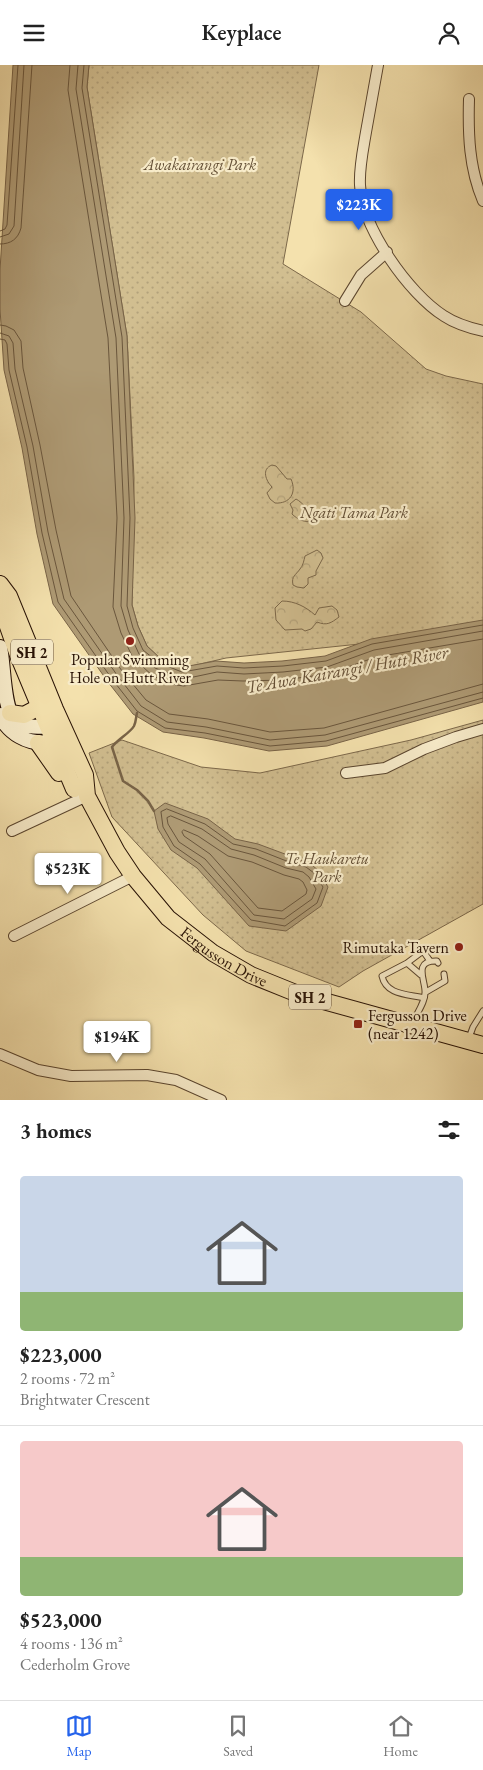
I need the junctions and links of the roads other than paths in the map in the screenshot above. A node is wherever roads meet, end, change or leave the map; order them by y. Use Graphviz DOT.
graph roads {
  1 [pos="378,65"];
  2 [pos="469,99"];
  3 [pos="483,201"];
  4 [pos="386,253"];
  5 [pos="345,301"];
  6 [pos="483,331"];
  7 [pos="0,584"];
  8 [pos="0,604"];
  9 [pos="0,647"];
  10 [pos="39,707"];
  11 [pos="5,714"];
  12 [pos="483,729"];
  13 [pos="53,733"];
  14 [pos="346,773"];
  15 [pos="81,793"];
  16 [pos="12,831"];
  17 [pos="133,876"];
  18 [pos="14,936"];
  19 [pos="430,961"];
  20 [pos="407,963"];
  21 [pos="438,963"];
  22 [pos="444,974"];
  23 [pos="421,975"];
  24 [pos="425,995"];
  25 [pos="483,1011"];
  26 [pos="412,1025"];
  27 [pos="476,1043"];
  28 [pos="0,1054"];
  29 [pos="221,1100"];
  1 -- 4 [label="street"];
  2 -- 3 [label="street"];
  4 -- 5 [label="street"];
  4 -- 6 [label="street"];
  7 -- 13 [label="highway, SH 2"];
  8 -- 10 [label="highway, SH 2"];
  9 -- 11 [label="main road"];
  10 -- 11 [label="highway"];
  10 -- 13 [label="highway, SH 2"];
  11 -- 13 [label="main road"];
  11 -- 13 [label="main road"];
  12 -- 14 [label="street"];
  13 -- 15 [label="highway"];
  13 -- 15 [label="highway, Fergusson Drive / SH 2"];
  15 -- 16 [label="street"];
  15 -- 17 [label="highway, Fergusson Drive / SH 2"];
  17 -- 18 [label="street"];
  17 -- 26 [label="highway, Fergusson Drive / SH 2"];
  19 -- 20 [label="lane"];
  19 -- 21 [label="lane"];
  19 -- 23 [label="lane"];
  20 -- 23 [label="lane"];
  20 -- 24 [label="lane"];
  22 -- 24 [label="lane"];
  23 -- 24 [label="lane"];
  24 -- 26 [label="lane"];
  25 -- 27 [label="lane"];
  26 -- 27 [label="highway, Fergusson Drive / SH 2"];
  28 -- 29 [label="street"];
}
